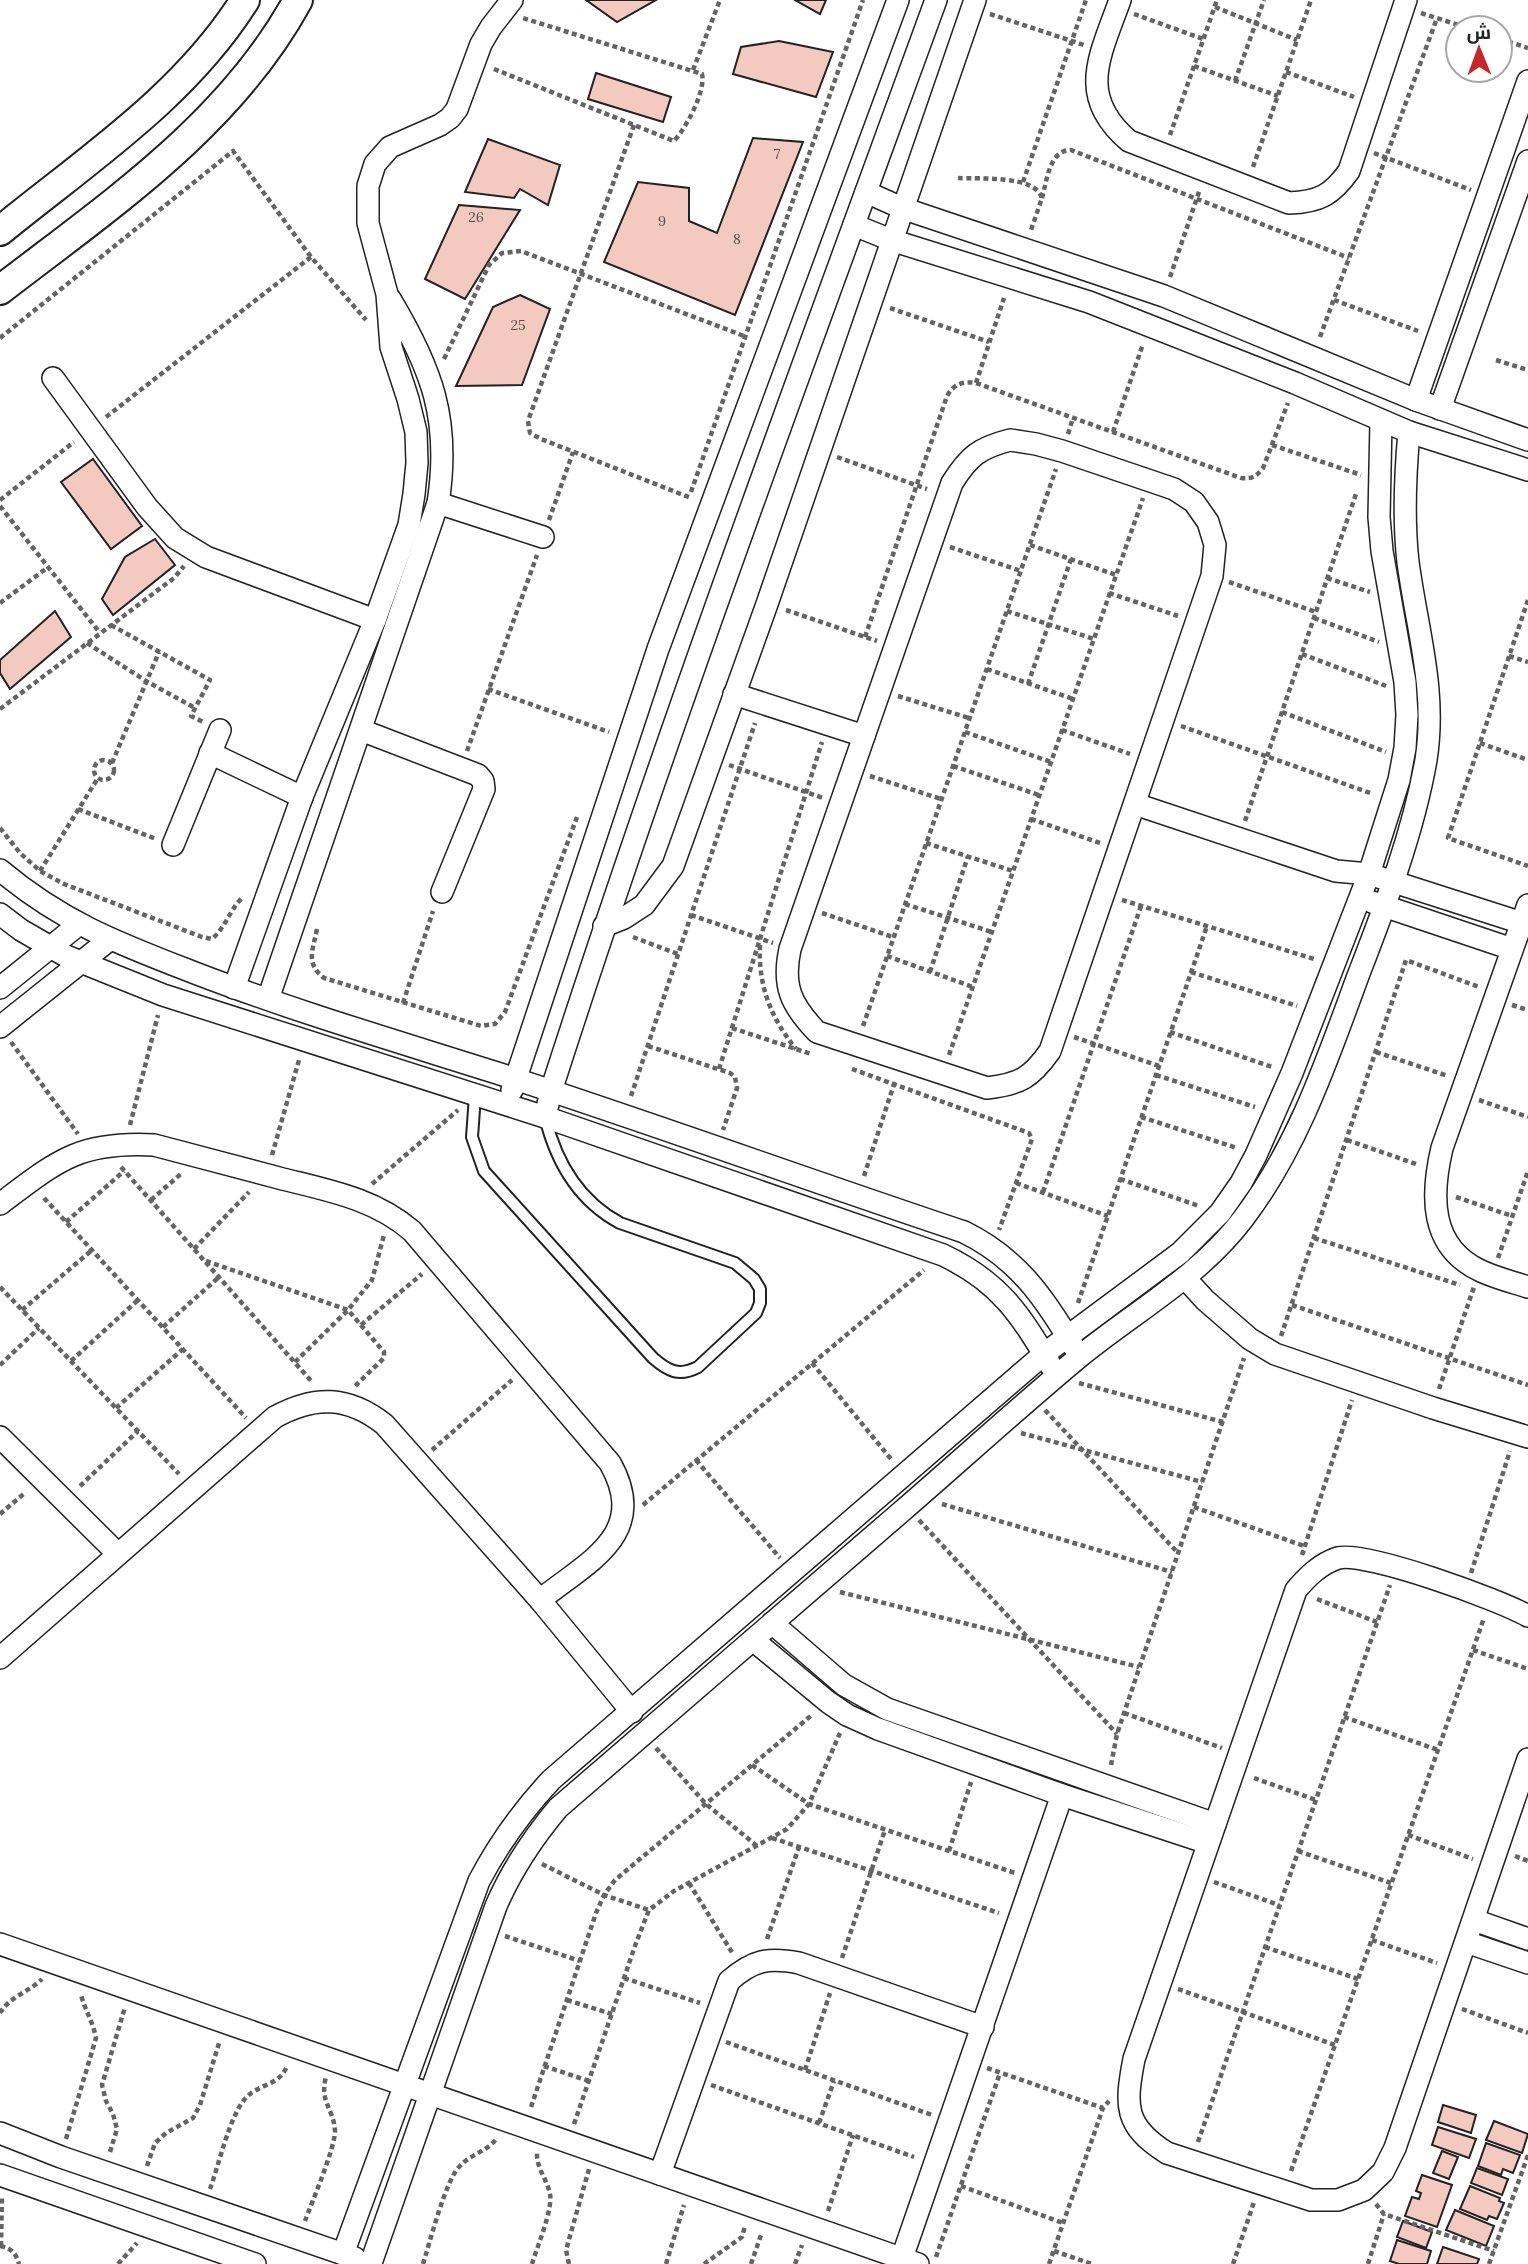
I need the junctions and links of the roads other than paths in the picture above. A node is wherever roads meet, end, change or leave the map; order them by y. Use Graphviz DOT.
graph roads {
  1 [pos="245,0"];
  2 [pos="298,0"];
  3 [pos="898,0"];
  4 [pos="936,0"];
  5 [pos="1405,3"];
  6 [pos="973,4"];
  7 [pos="1119,4"];
  8 [pos="507,6"];
  9 [pos="1528,81"];
  10 [pos="1528,161"];
  11 [pos="866,192"];
  12 [pos="902,208"];
  13 [pos="854,225"];
  14 [pos="0,230"];
  15 [pos="891,240"];
  16 [pos="0,290"];
  17 [pos="387,294"];
  18 [pos="1317,360"];
  19 [pos="53,378"];
  20 [pos="1308,389"];
  21 [pos="1416,400"];
  22 [pos="1440,410"];
  23 [pos="1381,421"];
  24 [pos="1409,432"];
  25 [pos="1528,439"];
  26 [pos="1526,462"];
  27 [pos="439,503"];
  28 [pos="543,537"];
  29 [pos="375,620"];
  30 [pos="734,694"];
  31 [pos="220,730"];
  32 [pos="361,730"];
  33 [pos="864,736"];
  34 [pos="209,753"];
  35 [pos="302,797"];
  36 [pos="1135,804"];
  37 [pos="173,845"];
  38 [pos="0,870"];
  39 [pos="1336,871"];
  40 [pos="1369,874"];
  41 [pos="1393,882"];
  42 [pos="445,884"];
  43 [pos="1360,897"];
  44 [pos="1384,906"];
  45 [pos="0,914"];
  46 [pos="1525,914"];
  47 [pos="78,925"];
  48 [pos="604,926"];
  49 [pos="109,940"];
  50 [pos="51,948"];
  51 [pos="1512,949"];
  52 [pos="82,962"];
  53 [pos="0,988"];
  54 [pos="234,988"];
  55 [pos="268,999"];
  56 [pos="0,1027"];
  57 [pos="515,1079"];
  58 [pos="551,1091"];
  59 [pos="475,1096"];
  60 [pos="508,1105"];
  61 [pos="545,1117"];
  62 [pos="0,1204"];
  63 [pos="952,1228"];
  64 [pos="943,1255"];
  65 [pos="1185,1278"];
  66 [pos="1528,1287"];
  67 [pos="1067,1336"];
  68 [pos="1044,1354"];
  69 [pos="1079,1357"];
  70 [pos="1058,1377"];
  71 [pos="1522,1435"];
  72 [pos="0,1437"];
  73 [pos="118,1554"];
  74 [pos="540,1600"];
  75 [pos="1528,1616"];
  76 [pos="772,1623"];
  77 [pos="753,1640"];
  78 [pos="0,1658"];
  79 [pos="632,1712"];
  80 [pos="934,1738"];
  81 [pos="1528,1759"];
  82 [pos="1062,1795"];
  83 [pos="1211,1834"];
  84 [pos="1474,1920"];
  85 [pos="1528,1939"];
  86 [pos="1466,1942"];
  87 [pos="0,1944"];
  88 [pos="1528,1963"];
  89 [pos="983,2026"];
  90 [pos="405,2086"];
  91 [pos="431,2095"];
  92 [pos="0,2133"];
  93 [pos="660,2174"];
  94 [pos="1,2176"];
  95 [pos="343,2254"];
  96 [pos="910,2261"];
  97 [pos="255,2264"];
  98 [pos="372,2264"];
  1 -- 14 [label="street"];
  2 -- 16 [label="street"];
  3 -- 57 [label="street"];
  4 -- 11 [label="street"];
  5 -- 7 [label="street"];
  6 -- 12 [label="street"];
  8 -- 17 [label="street"];
  9 -- 21 [label="street"];
  10 -- 22 [label="street"];
  11 -- 12 [label="street"];
  11 -- 13 [label="street"];
  12 -- 15 [label="street"];
  12 -- 18 [label="street"];
  13 -- 15 [label="street"];
  13 -- 48 [label="street"];
  15 -- 20 [label="street"];
  15 -- 30 [label="street"];
  17 -- 27 [label="street"];
  17 -- 29 [label="street"];
  18 -- 20 [label="street"];
  18 -- 21 [label="street"];
  19 -- 29 [label="street"];
  20 -- 23 [label="street"];
  21 -- 22 [label="street"];
  22 -- 25 [label="street"];
  23 -- 24 [label="street"];
  23 -- 40 [label="street"];
  24 -- 26 [label="street"];
  24 -- 41 [label="street"];
  27 -- 28 [label="street"];
  27 -- 32 [label="street"];
  29 -- 35 [label="street"];
  30 -- 33 [label="street"];
  30 -- 48 [label="street"];
  31 -- 34 [label="street"];
  32 -- 42 [label="street"];
  32 -- 55 [label="street"];
  33 -- 36 [label="street"];
  33 -- 36 [label="street"];
  34 -- 35 [label="street"];
  34 -- 37 [label="street"];
  35 -- 54 [label="street"];
  36 -- 39 [label="street"];
  38 -- 47 [label="street"];
  39 -- 40 [label="street"];
  39 -- 43 [label="street"];
  40 -- 41 [label="street"];
  40 -- 43 [label="street"];
  41 -- 44 [label="street"];
  41 -- 46 [label="street"];
  43 -- 44 [label="street"];
  43 -- 67 [label="street"];
  44 -- 51 [label="street"];
  44 -- 65 [label="street"];
  45 -- 50 [label="street"];
  46 -- 51 [label="street"];
  47 -- 49 [label="street"];
  47 -- 50 [label="street"];
  48 -- 58 [label="street"];
  49 -- 52 [label="street"];
  49 -- 54 [label="street"];
  50 -- 52 [label="street"];
  50 -- 53 [label="street"];
  51 -- 66 [label="street"];
  52 -- 56 [label="street"];
  52 -- 59 [label="street"];
  54 -- 55 [label="street"];
  55 -- 57 [label="street"];
  57 -- 58 [label="street"];
  57 -- 60 [label="street"];
  58 -- 61 [label="street"];
  58 -- 63 [label="street"];
  59 -- 60 [label="street"];
  59 -- 61 [label="lane"];
  60 -- 61 [label="street"];
  61 -- 64 [label="street"];
  62 -- 74 [label="street"];
  63 -- 64 [label="street"];
  63 -- 67 [label="street"];
  64 -- 68 [label="street"];
  65 -- 69 [label="street"];
  65 -- 71 [label="street"];
  67 -- 68 [label="street"];
  67 -- 69 [label="street"];
  68 -- 70 [label="street"];
  68 -- 79 [label="street"];
  69 -- 70 [label="street"];
  70 -- 76 [label="street"];
  72 -- 73 [label="street"];
  73 -- 74 [label="street"];
  73 -- 78 [label="street"];
  74 -- 79 [label="street"];
  75 -- 83 [label="street"];
  76 -- 77 [label="street"];
  76 -- 80 [label="street"];
  77 -- 80 [label="street"];
  77 -- 91 [label="street"];
  79 -- 90 [label="street"];
  80 -- 82 [label="street"];
  80 -- 83 [label="street"];
  81 -- 84 [label="street"];
  82 -- 83 [label="street"];
  82 -- 89 [label="street"];
  83 -- 86 [label="street"];
  84 -- 85 [label="street"];
  84 -- 86 [label="street"];
  86 -- 88 [label="street"];
  87 -- 90 [label="street"];
  89 -- 93 [label="street"];
  89 -- 96 [label="street"];
  90 -- 91 [label="street"];
  90 -- 95 [label="street"];
  91 -- 93 [label="street"];
  91 -- 98 [label="street"];
  92 -- 95 [label="street"];
  93 -- 96 [label="street"];
  94 -- 97 [label="street"];
  95 -- 98 [label="street"];
}
